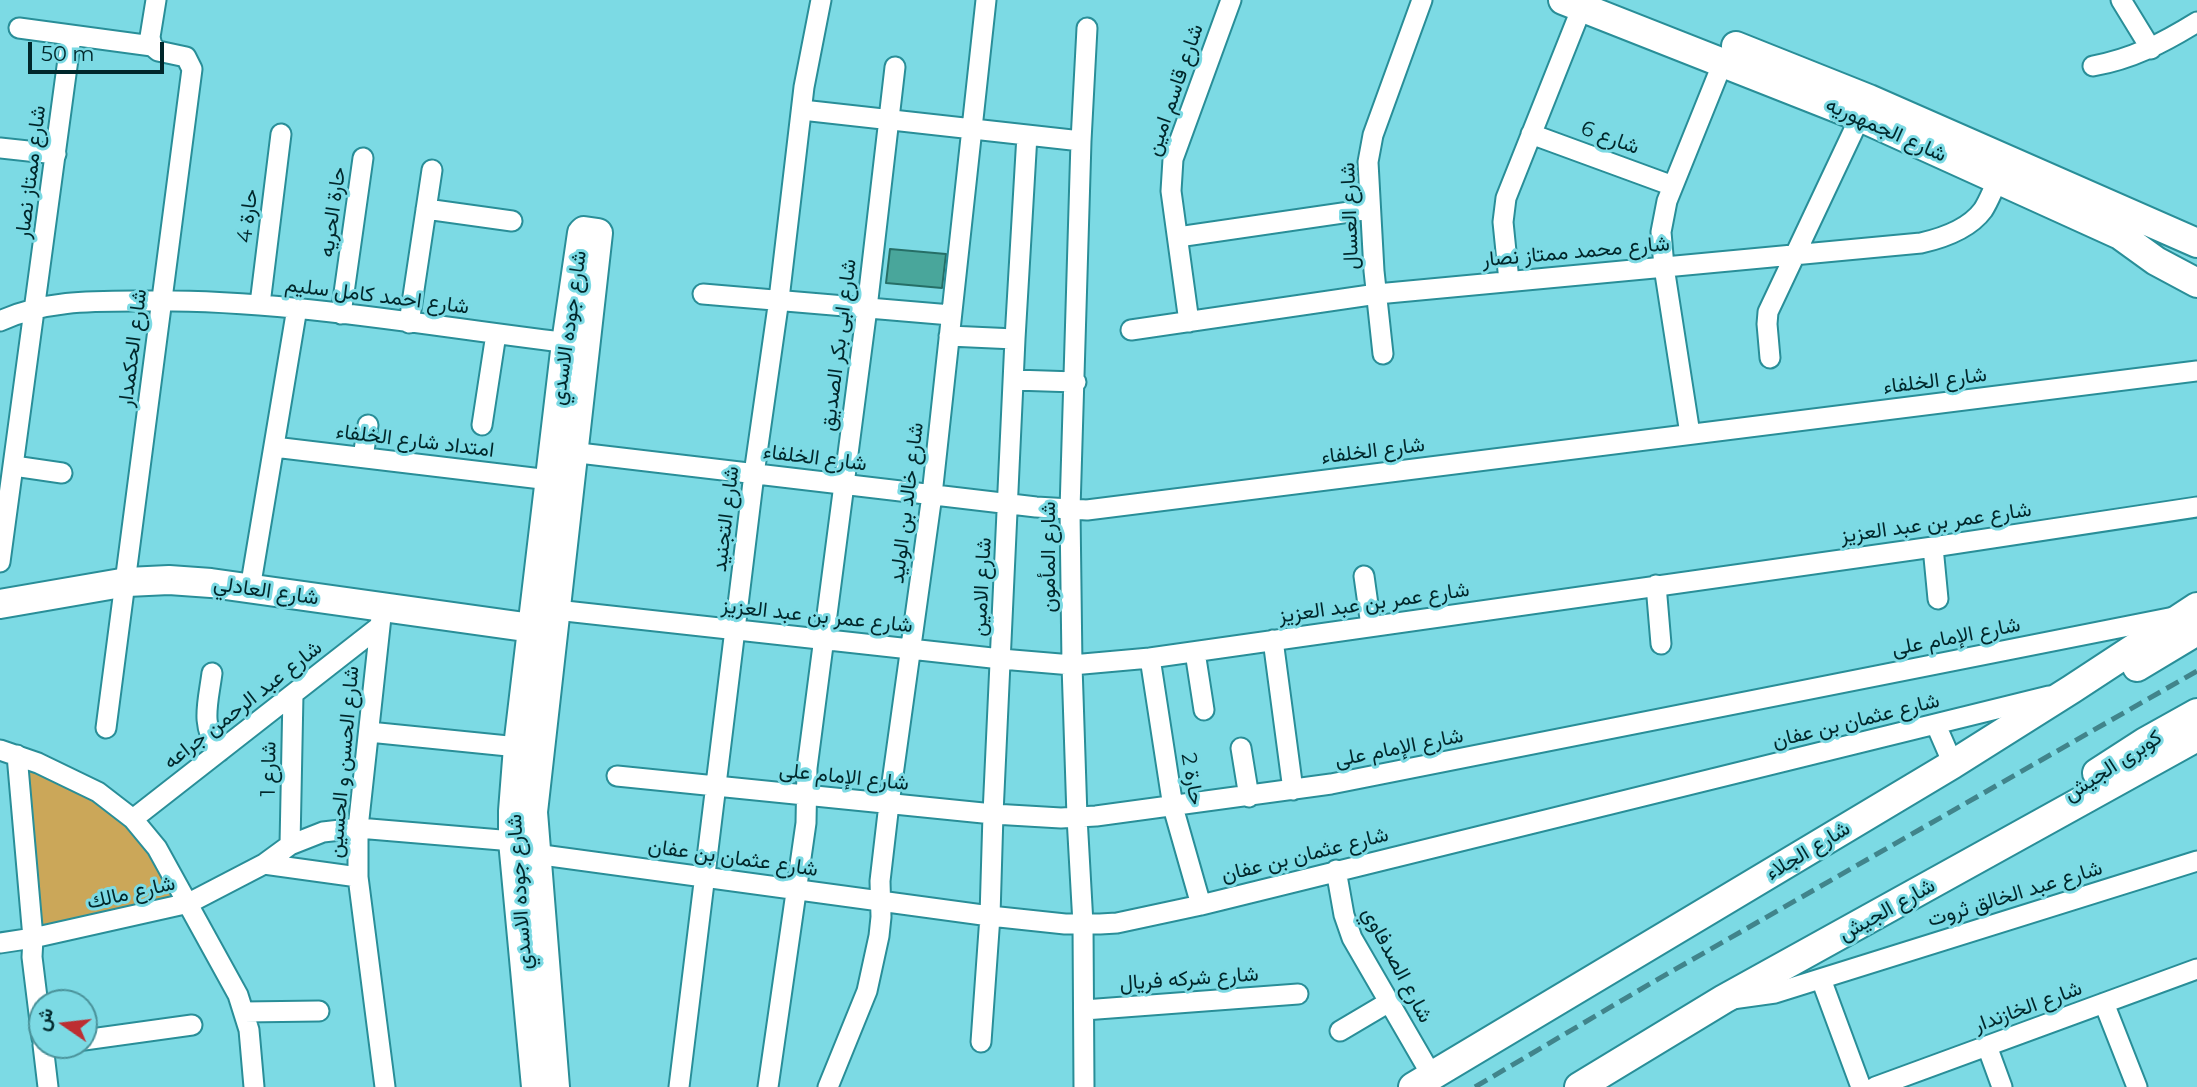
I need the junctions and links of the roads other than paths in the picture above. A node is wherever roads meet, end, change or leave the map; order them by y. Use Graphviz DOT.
graph roads {
  1 [pos="156,0"];
  2 [pos="821,0"];
  3 [pos="986,0"];
  4 [pos="1231,0"];
  5 [pos="1422,0"];
  6 [pos="1614,0"];
  7 [pos="2121,0"];
  8 [pos="1573,4"];
  9 [pos="2197,22"];
  10 [pos="1087,27"];
  11 [pos="19,28"];
  12 [pos="71,37"];
  13 [pos="152,47"];
  14 [pos="2151,49"];
  15 [pos="1723,62"];
  16 [pos="2093,66"];
  17 [pos="895,67"];
  18 [pos="802,110"];
  19 [pos="1860,117"];
  20 [pos="889,120"];
  21 [pos="971,128"];
  22 [pos="281,134"];
  23 [pos="1531,134"];
  24 [pos="1027,135"];
  25 [pos="1081,141"];
  26 [pos="0,148"];
  27 [pos="56,154"];
  28 [pos="363,158"];
  29 [pos="432,170"];
  30 [pos="1998,180"];
  31 [pos="1673,186"];
  32 [pos="426,209"];
  33 [pos="1370,209"];
  34 [pos="512,221"];
  35 [pos="2120,235"];
  36 [pos="1178,237"];
  37 [pos="2197,243"];
  38 [pos="1795,254"];
  39 [pos="2197,266"];
  40 [pos="1664,267"];
  41 [pos="1509,281"];
  42 [pos="2197,283"];
  43 [pos="703,294"];
  44 [pos="1377,295"];
  45 [pos="779,299"];
  46 [pos="162,300"];
  47 [pos="260,304"];
  48 [pos="36,307"];
  49 [pos="867,308"];
  50 [pos="297,309"];
  51 [pos="341,314"];
  52 [pos="951,316"];
  53 [pos="0,321"];
  54 [pos="1189,322"];
  55 [pos="409,323"];
  56 [pos="1131,330"];
  57 [pos="496,334"];
  58 [pos="949,336"];
  59 [pos="1015,339"];
  60 [pos="576,344"];
  61 [pos="1383,354"];
  62 [pos="1770,358"];
  63 [pos="2197,371"];
  64 [pos="1014,380"];
  65 [pos="1076,382"];
  66 [pos="368,425"];
  67 [pos="482,425"];
  68 [pos="1690,434"];
  69 [pos="274,447"];
  70 [pos="564,451"];
  71 [pos="363,457"];
  72 [pos="14,466"];
  73 [pos="62,473"];
  74 [pos="754,474"];
  75 [pos="550,480"];
  76 [pos="845,484"];
  77 [pos="932,495"];
  78 [pos="1009,504"];
  79 [pos="2197,507"];
  80 [pos="1070,510"];
  81 [pos="1933,547"];
  82 [pos="0,562"];
  83 [pos="1364,576"];
  84 [pos="127,582"];
  85 [pos="1656,585"];
  86 [pos="250,589"];
  87 [pos="0,592"];
  88 [pos="1938,599"];
  89 [pos="0,604"];
  90 [pos="556,610"];
  91 [pos="381,617"];
  92 [pos="2192,618"];
  93 [pos="1371,626"];
  94 [pos="532,628"];
  95 [pos="735,630"];
  96 [pos="823,640"];
  97 [pos="1273,640"];
  98 [pos="1661,644"];
  99 [pos="911,650"];
  100 [pos="1195,652"];
  101 [pos="1150,658"];
  102 [pos="1001,659"];
  103 [pos="1072,665"];
  104 [pos="212,673"];
  105 [pos="2073,689"];
  106 [pos="293,694"];
  107 [pos="1204,710"];
  108 [pos="2197,713"];
  109 [pos="1936,725"];
  110 [pos="106,729"];
  111 [pos="369,732"];
  112 [pos="2197,737"];
  113 [pos="518,747"];
  114 [pos="1241,748"];
  115 [pos="219,752"];
  116 [pos="8,753"];
  117 [pos="1953,764"];
  118 [pos="617,776"];
  119 [pos="716,787"];
  120 [pos="1293,790"];
  121 [pos="807,796"];
  122 [pos="1249,797"];
  123 [pos="888,804"];
  124 [pos="1173,807"];
  125 [pos="993,814"];
  126 [pos="1077,817"];
  127 [pos="133,819"];
  128 [pos="2037,827"];
  129 [pos="358,828"];
  130 [pos="290,845"];
  131 [pos="524,847"];
  132 [pos="2197,861"];
  133 [pos="264,863"];
  134 [pos="1336,870"];
  135 [pos="358,877"];
  136 [pos="704,877"];
  137 [pos="797,890"];
  138 [pos="881,902"];
  139 [pos="189,903"];
  140 [pos="1201,905"];
  141 [pos="990,916"];
  142 [pos="1083,925"];
  143 [pos="33,938"];
  144 [pos="0,943"];
  145 [pos="2197,969"];
  146 [pos="1821,979"];
  147 [pos="36,989"];
  148 [pos="1298,994"];
  149 [pos="1724,999"];
  150 [pos="1389,1002"];
  151 [pos="2104,1003"];
  152 [pos="1084,1010"];
  153 [pos="319,1011"];
  154 [pos="244,1012"];
  155 [pos="192,1025"];
  156 [pos="1340,1031"];
  157 [pos="98,1038"];
  158 [pos="981,1042"];
  159 [pos="1987,1046"];
  160 [pos="45,1059"];
  161 [pos="1423,1081"];
  162 [pos="48,1087"];
  163 [pos="254,1087"];
  164 [pos="385,1087"];
  165 [pos="536,1087"];
  166 [pos="555,1087"];
  167 [pos="679,1087"];
  168 [pos="768,1087"];
  169 [pos="828,1087"];
  170 [pos="1084,1087"];
  171 [pos="1579,1087"];
  172 [pos="1861,1087"];
  173 [pos="1875,1087"];
  174 [pos="2002,1087"];
  175 [pos="2137,1087"];
  1 -- 13 [label="street"];
  2 -- 18 [label="street, شارع التجنيد"];
  3 -- 21 [label="street, شارع خالد بن الوليد"];
  4 -- 36 [label="street, شارع قاسم امين"];
  5 -- 33 [label="street, شارع العسال"];
  6 -- 37 [label="street, شارع الجمهوريه"];
  7 -- 14 [label="street"];
  8 -- 15 [label="street, شارع الجمهوريه"];
  8 -- 23 [label="street"];
  9 -- 14 [label="street"];
  10 -- 25 [label="street, شارع المأمون"];
  11 -- 12 [label="street, شارع الحكمدار"];
  12 -- 13 [label="street, شارع الحكمدار"];
  12 -- 27 [label="street, شارع ممتاز نصار"];
  13 -- 46 [label="street, شارع الحكمدار"];
  14 -- 16 [label="street"];
  15 -- 19 [label="street, شارع الجمهوريه"];
  15 -- 31 [label="street"];
  17 -- 20 [label="street, شارع ابى بكر الصديق"];
  18 -- 20 [label="street"];
  18 -- 45 [label="street, شارع التجنيد"];
  19 -- 30 [label="street, شارع الجمهوريه"];
  19 -- 38 [label="street"];
  20 -- 21 [label="street"];
  20 -- 49 [label="street, شارع ابى بكر الصديق"];
  21 -- 24 [label="street"];
  21 -- 52 [label="street, شارع خالد بن الوليد"];
  22 -- 47 [label="street, حارة 4"];
  23 -- 31 [label="street, شارع 6"];
  23 -- 41 [label="street"];
  24 -- 25 [label="street"];
  24 -- 59 [label="street, شارع الامين"];
  25 -- 65 [label="street, شارع المأمون"];
  26 -- 27 [label="street"];
  27 -- 48 [label="street, شارع ممتاز نصار"];
  28 -- 51 [label="street, حارة الحريه"];
  29 -- 32 [label="street"];
  30 -- 35 [label="street, شارع الجمهوريه"];
  30 -- 38 [label="street, شارع محمد ممتاز نصار"];
  31 -- 40 [label="street"];
  32 -- 34 [label="street"];
  32 -- 55 [label="street"];
  33 -- 36 [label="street"];
  33 -- 44 [label="street, شارع العسال"];
  35 -- 39 [label="street"];
  35 -- 42 [label="street, شارع الجمهوريه"];
  36 -- 54 [label="street, شارع قاسم امين"];
  38 -- 40 [label="street, شارع محمد ممتاز نصار"];
  38 -- 62 [label="street"];
  40 -- 41 [label="street, شارع محمد ممتاز نصار"];
  40 -- 68 [label="street"];
  41 -- 44 [label="street, شارع محمد ممتاز نصار"];
  43 -- 45 [label="street"];
  44 -- 54 [label="street, شارع محمد ممتاز نصار"];
  44 -- 61 [label="street, شارع العسال"];
  45 -- 49 [label="street"];
  45 -- 74 [label="street, شارع التجنيد"];
  46 -- 47 [label="street, شارع احمد كامل سليم"];
  46 -- 48 [label="street, شارع احمد كامل سليم"];
  46 -- 84 [label="street, شارع الحكمدار"];
  47 -- 50 [label="street, شارع احمد كامل سليم"];
  48 -- 53 [label="street, شارع احمد كامل سليم"];
  48 -- 72 [label="street, شارع ممتاز نصار"];
  49 -- 52 [label="street"];
  49 -- 76 [label="street, شارع ابى بكر الصديق"];
  50 -- 51 [label="street, شارع احمد كامل سليم"];
  50 -- 69 [label="street"];
  51 -- 55 [label="street, شارع احمد كامل سليم"];
  52 -- 58 [label="street, شارع خالد بن الوليد"];
  54 -- 56 [label="street, شارع محمد ممتاز نصار"];
  55 -- 57 [label="street, شارع احمد كامل سليم"];
  57 -- 60 [label="street, شارع احمد كامل سليم"];
  57 -- 67 [label="street"];
  58 -- 59 [label="street"];
  58 -- 77 [label="street, شارع خالد بن الوليد"];
  59 -- 64 [label="street, شارع الامين"];
  60 -- 70 [label="street, شارع جوده الاسدي"];
  63 -- 68 [label="street, شارع الخلفاء"];
  64 -- 65 [label="street"];
  64 -- 78 [label="street, شارع الامين"];
  65 -- 80 [label="street, شارع المأمون"];
  66 -- 71 [label="street"];
  68 -- 80 [label="street, شارع الخلفاء"];
  69 -- 71 [label="street, امتداد شارع الخلفاء"];
  69 -- 86 [label="street"];
  70 -- 74 [label="street, شارع الخلفاء"];
  70 -- 75 [label="street, شارع جوده الاسدي"];
  70 -- 90 [label="street, شارع جوده الاسدي"];
  71 -- 75 [label="street, امتداد شارع الخلفاء"];
  72 -- 73 [label="street"];
  72 -- 82 [label="street, شارع ممتاز نصار"];
  74 -- 76 [label="street, شارع الخلفاء"];
  74 -- 95 [label="street, شارع التجنيد"];
  75 -- 94 [label="street, شارع جوده الاسدي"];
  76 -- 77 [label="street, شارع الخلفاء"];
  76 -- 96 [label="street, شارع ابى بكر الصديق"];
  77 -- 78 [label="street, شارع الخلفاء"];
  77 -- 99 [label="street, شارع خالد بن الوليد"];
  78 -- 80 [label="street, شارع الخلفاء"];
  78 -- 102 [label="street, شارع الامين"];
  79 -- 81 [label="street, شارع عمر بن عبد العزيز"];
  80 -- 103 [label="street, شارع المأمون"];
  81 -- 85 [label="street, شارع عمر بن عبد العزيز"];
  81 -- 88 [label="street"];
  83 -- 93 [label="street"];
  84 -- 86 [label="street, شارع العادلي"];
  84 -- 89 [label="street, شارع العادلي"];
  84 -- 110 [label="street, شارع الحكمدار"];
  85 -- 93 [label="street, شارع عمر بن عبد العزيز"];
  85 -- 98 [label="street"];
  86 -- 91 [label="street, شارع العادلي"];
  87 -- 89 [label="street"];
  90 -- 95 [label="street, شارع عمر بن عبد العزيز"];
  90 -- 131 [label="street, شارع جوده الاسدي"];
  91 -- 94 [label="street, شارع العادلي"];
  91 -- 106 [label="street, شارع عبد الرحمن جراعه"];
  91 -- 111 [label="street, شارع الحسن و الحسين"];
  92 -- 105 [label="street, شارع الجلاء"];
  92 -- 120 [label="street, شارع الإمام على"];
  93 -- 97 [label="street, شارع عمر بن عبد العزيز"];
  94 -- 113 [label="street, شارع جوده الاسدي"];
  95 -- 96 [label="street, شارع عمر بن عبد العزيز"];
  95 -- 119 [label="street, شارع التجنيد"];
  96 -- 99 [label="street, شارع عمر بن عبد العزيز"];
  96 -- 121 [label="street, شارع ابى بكر الصديق"];
  97 -- 100 [label="street, شارع عمر بن عبد العزيز"];
  97 -- 120 [label="street"];
  99 -- 102 [label="street, شارع عمر بن عبد العزيز"];
  99 -- 123 [label="street, شارع خالد بن الوليد"];
  100 -- 101 [label="street, شارع عمر بن عبد العزيز"];
  100 -- 107 [label="street"];
  101 -- 103 [label="street, شارع عمر بن عبد العزيز"];
  101 -- 124 [label="street, حارة 2"];
  102 -- 103 [label="street, شارع عمر بن عبد العزيز"];
  102 -- 125 [label="street, شارع الامين"];
  103 -- 126 [label="street, شارع المأمون"];
  104 -- 115 [label="street"];
  105 -- 109 [label="street, شارع عثمان بن عفان"];
  105 -- 117 [label="street, شارع الجلاء"];
  106 -- 115 [label="street, شارع عبد الرحمن جراعه"];
  106 -- 130 [label="street, شارع 1"];
  108 -- 128 [label="street, كوبرى الجيش"];
  109 -- 117 [label="street"];
  109 -- 134 [label="street, شارع عثمان بن عفان"];
  111 -- 113 [label="street"];
  111 -- 129 [label="street, شارع الحسن و الحسين"];
  112 -- 128 [label="street, شارع الجيش"];
  113 -- 131 [label="street, شارع جوده الاسدي"];
  114 -- 122 [label="street"];
  115 -- 127 [label="street, شارع عبد الرحمن جراعه"];
  116 -- 127 [label="street"];
  116 -- 143 [label="street"];
  117 -- 161 [label="street, شارع الجلاء"];
  118 -- 119 [label="street, شارع الإمام على"];
  119 -- 121 [label="street, شارع الإمام على"];
  119 -- 136 [label="street, شارع التجنيد"];
  120 -- 122 [label="street, شارع الإمام على"];
  121 -- 123 [label="street, شارع الإمام على"];
  121 -- 137 [label="street, شارع ابى بكر الصديق"];
  122 -- 124 [label="street, شارع الإمام على"];
  123 -- 125 [label="street, شارع الإمام على"];
  123 -- 138 [label="street, شارع خالد بن الوليد"];
  124 -- 126 [label="street, شارع الإمام على"];
  124 -- 140 [label="street, حارة 2"];
  125 -- 126 [label="street, شارع الإمام على"];
  125 -- 141 [label="street, شارع الامين"];
  126 -- 142 [label="street, شارع المأمون"];
  127 -- 139 [label="street"];
  128 -- 149 [label="street, شارع الجيش"];
  129 -- 130 [label="street, شارع مالك"];
  129 -- 131 [label="street, شارع مالك"];
  129 -- 135 [label="street, شارع الحسن و الحسين"];
  130 -- 133 [label="street, شارع مالك"];
  131 -- 136 [label="street, شارع عثمان بن عفان"];
  131 -- 165 [label="street, شارع جوده الاسدي"];
  131 -- 166 [label="street, شارع جوده الاسدي"];
  132 -- 146 [label="street, شارع عبد الخالق ثروت"];
  133 -- 135 [label="street"];
  133 -- 139 [label="street, شارع مالك"];
  134 -- 140 [label="street, شارع عثمان بن عفان"];
  134 -- 150 [label="street, شارع الصدفاوي"];
  135 -- 164 [label="street, شارع الحسن و الحسين"];
  136 -- 137 [label="street, شارع عثمان بن عفان"];
  136 -- 167 [label="street, شارع التجنيد"];
  137 -- 138 [label="street, شارع عثمان بن عفان"];
  137 -- 168 [label="street, شارع ابى بكر الصديق"];
  138 -- 141 [label="street, شارع عثمان بن عفان"];
  138 -- 169 [label="street, شارع خالد بن الوليد"];
  139 -- 143 [label="street, شارع مالك"];
  139 -- 154 [label="street"];
  140 -- 142 [label="street, شارع عثمان بن عفان"];
  141 -- 142 [label="street, شارع عثمان بن عفان"];
  141 -- 158 [label="street, شارع الامين"];
  142 -- 152 [label="street, شارع المأمون"];
  143 -- 144 [label="street, شارع مالك"];
  143 -- 147 [label="street"];
  145 -- 151 [label="street, شارع الخازندار"];
  146 -- 149 [label="street, شارع عبد الخالق ثروت"];
  146 -- 172 [label="street"];
  148 -- 152 [label="street, شارع شركه فريال"];
  149 -- 171 [label="street, شارع الجيش"];
  150 -- 156 [label="street"];
  150 -- 161 [label="street, شارع الصدفاوي"];
  151 -- 159 [label="street, شارع الخازندار"];
  151 -- 175 [label="street"];
  152 -- 170 [label="street, شارع المأمون"];
  153 -- 154 [label="street"];
  154 -- 163 [label="street"];
  155 -- 157 [label="street"];
  159 -- 173 [label="street, شارع الخازندار"];
  159 -- 174 [label="street"];
  160 -- 162 [label="street"];
}
